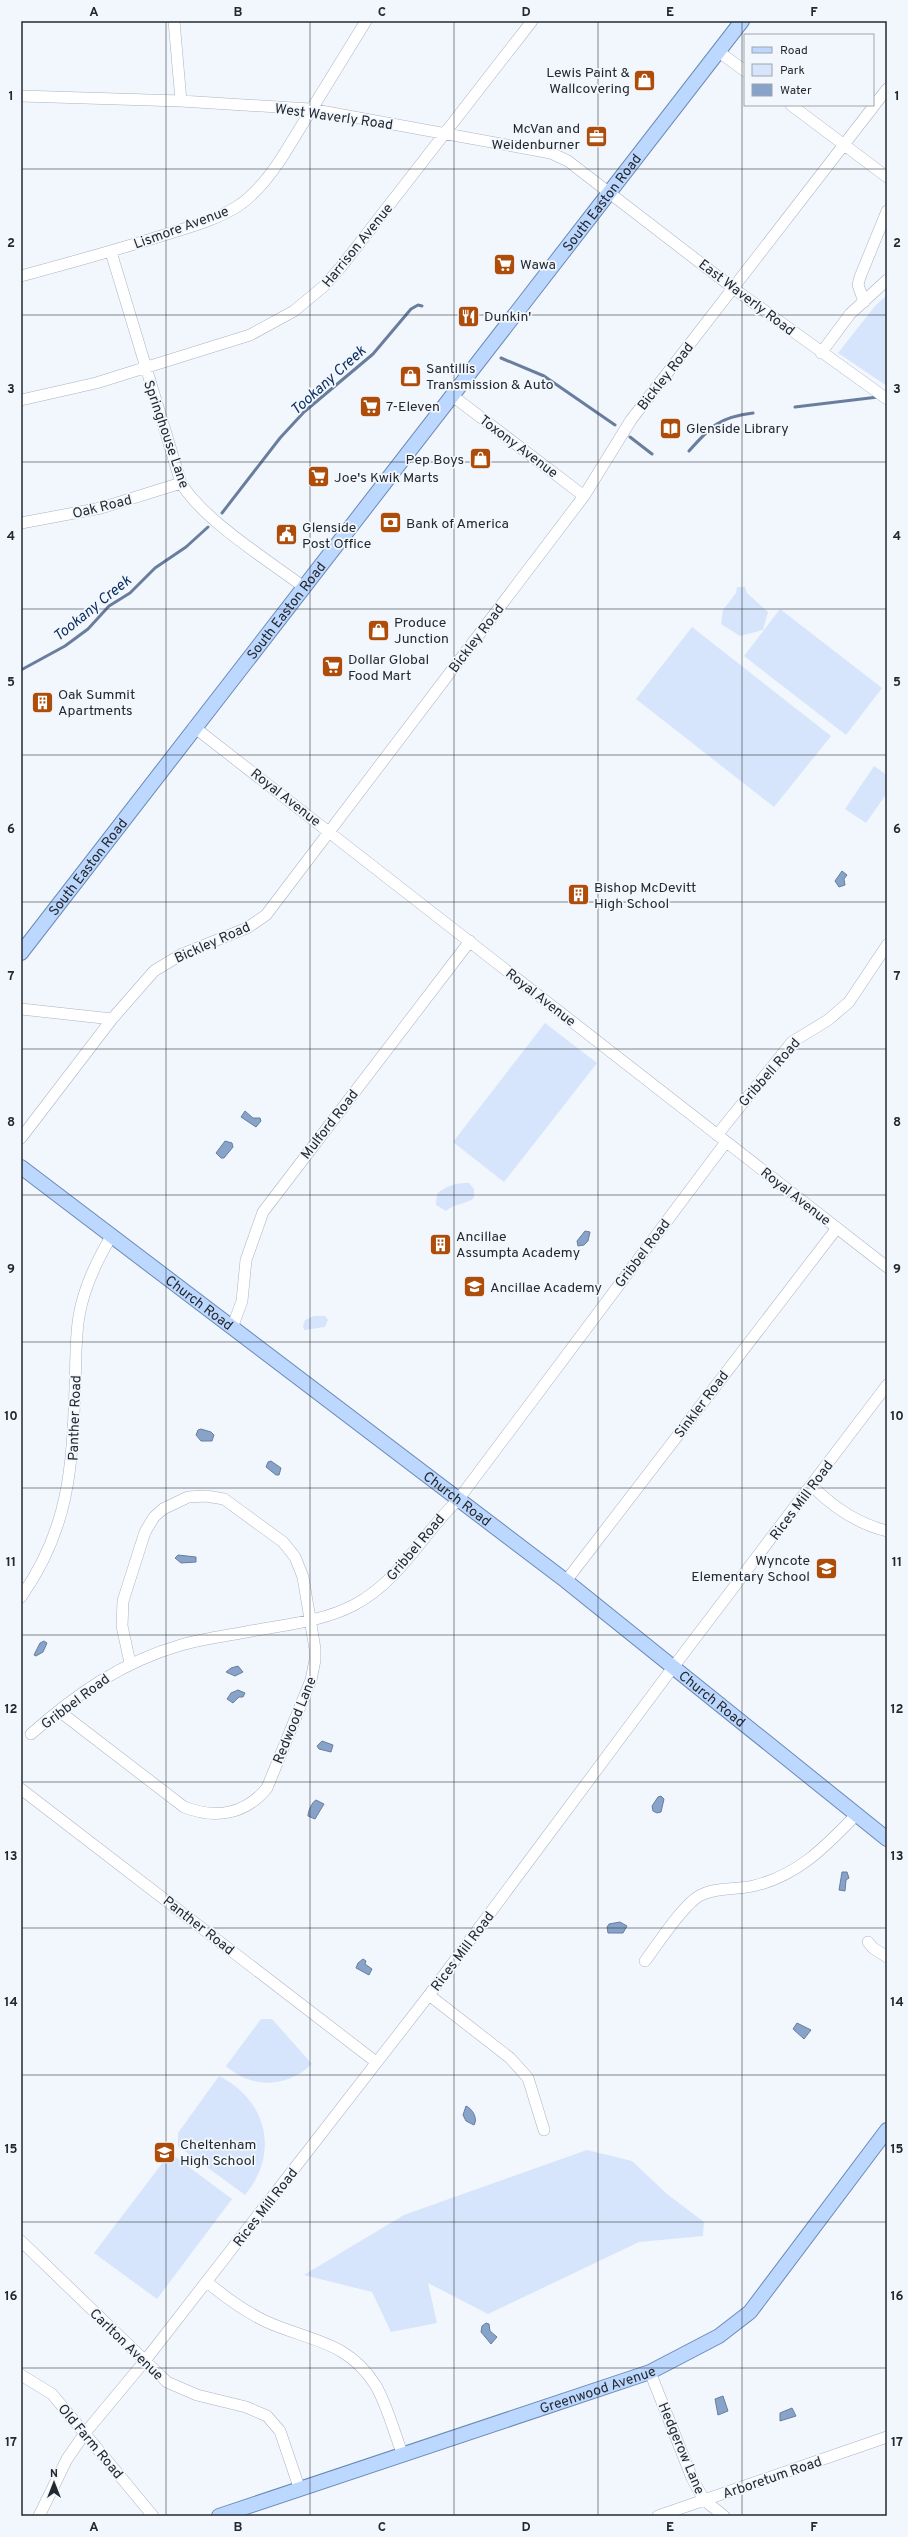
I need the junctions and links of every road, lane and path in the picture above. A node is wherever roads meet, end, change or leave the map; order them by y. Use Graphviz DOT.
graph roads {
  1 [pos="174,21"];
  2 [pos="366,21"];
  3 [pos="532,21"];
  4 [pos="742,21"];
  5 [pos="719,52"];
  6 [pos="744,70"];
  7 [pos="887,89"];
  8 [pos="21,96"];
  9 [pos="181,101"];
  10 [pos="792,106"];
  11 [pos="874,106"];
  12 [pos="874,106"];
  13 [pos="310,110"];
  14 [pos="446,133"];
  15 [pos="844,145"];
  16 [pos="887,177"];
  17 [pos="608,193"];
  18 [pos="887,211"];
  19 [pos="111,252"];
  20 [pos="21,276"];
  21 [pos="887,280"];
  22 [pos="734,288"];
  23 [pos="864,302"];
  24 [pos="821,353"];
  25 [pos="145,369"];
  26 [pos="883,396"];
  27 [pos="454,397"];
  28 [pos="21,400"];
  29 [pos="181,483"];
  30 [pos="584,496"];
  31 [pos="21,523"];
  32 [pos="305,588"];
  33 [pos="194,727"];
  34 [pos="329,830"];
  35 [pos="470,941"];
  36 [pos="887,945"];
  37 [pos="21,953"];
  38 [pos="21,1009"];
  39 [pos="112,1019"];
  40 [pos="21,1138"];
  41 [pos="722,1138"];
  42 [pos="21,1166"];
  43 [pos="836,1228"];
  44 [pos="112,1234"];
  45 [pos="887,1267"];
  46 [pos="232,1328"];
  47 [pos="887,1385"];
  48 [pos="812,1486"];
  49 [pos="458,1500"];
  50 [pos="887,1532"];
  51 [pos="566,1581"];
  52 [pos="21,1597"];
  53 [pos="311,1619"];
  54 [pos="130,1663"];
  55 [pos="673,1667"];
  56 [pos="59,1711"];
  57 [pos="31,1734"];
  58 [pos="21,1789"];
  59 [pos="857,1814"];
  60 [pos="887,1839"];
  61 [pos="868,1942"];
  62 [pos="887,1957"];
  63 [pos="645,1961"];
  64 [pos="429,1995"];
  65 [pos="376,2062"];
  66 [pos="544,2130"];
  67 [pos="887,2130"];
  68 [pos="21,2241"];
  69 [pos="207,2282"];
  70 [pos="144,2362"];
  71 [pos="650,2372"];
  72 [pos="21,2375"];
  73 [pos="86,2433"];
  74 [pos="887,2437"];
  75 [pos="402,2455"];
  76 [pos="300,2490"];
  77 [pos="704,2500"];
  78 [pos="39,2516"];
  79 [pos="153,2516"];
  80 [pos="219,2516"];
  81 [pos="658,2516"];
  82 [pos="724,2516"];
  1 -- 9 [label="street"];
  2 -- 13 [label="street, Lismore Avenue"];
  3 -- 14 [label="street, Harrison Avenue"];
  4 -- 5 [label="main road, South Easton Road"];
  5 -- 6 [label="street"];
  5 -- 17 [label="main road, South Easton Road"];
  7 -- 11 [label="street, Bickley Road"];
  8 -- 9 [label="street, West Waverly Road"];
  9 -- 13 [label="street, West Waverly Road"];
  10 -- 15 [label="street"];
  12 -- 15 [label="street, Bickley Road"];
  13 -- 14 [label="street, West Waverly Road"];
  13 -- 19 [label="street, Lismore Avenue"];
  14 -- 17 [label="street, West Waverly Road"];
  14 -- 25 [label="street, Harrison Avenue"];
  15 -- 16 [label="street"];
  15 -- 22 [label="street, Bickley Road"];
  17 -- 22 [label="street, East Waverly Road"];
  17 -- 27 [label="main road, South Easton Road"];
  18 -- 23 [label="street"];
  19 -- 20 [label="street, Lismore Avenue"];
  19 -- 25 [label="street, Springhouse Lane"];
  21 -- 23 [label="street"];
  22 -- 24 [label="street, East Waverly Road"];
  22 -- 30 [label="street, Bickley Road"];
  23 -- 24 [label="street"];
  24 -- 26 [label="street, East Waverly Road"];
  25 -- 28 [label="street, Harrison Avenue"];
  25 -- 29 [label="street, Springhouse Lane"];
  27 -- 30 [label="street, Toxony Avenue"];
  27 -- 32 [label="main road, South Easton Road"];
  29 -- 31 [label="street, Oak Road"];
  29 -- 32 [label="street, Springhouse Lane"];
  30 -- 34 [label="street, Bickley Road"];
  32 -- 33 [label="main road, South Easton Road"];
  33 -- 34 [label="street, Royal Avenue"];
  33 -- 37 [label="main road, South Easton Road"];
  34 -- 35 [label="street, Royal Avenue"];
  34 -- 39 [label="street, Bickley Road"];
  35 -- 41 [label="street, Royal Avenue"];
  35 -- 46 [label="street, Mulford Road"];
  36 -- 41 [label="street, Gribbell Road"];
  38 -- 39 [label="street"];
  39 -- 40 [label="street, Bickley Road"];
  41 -- 43 [label="street, Royal Avenue"];
  41 -- 49 [label="street, Gribbel Road"];
  42 -- 44 [label="main road, Church Road"];
  43 -- 45 [label="street, Royal Avenue"];
  43 -- 51 [label="street, Sinkler Road"];
  44 -- 46 [label="main road, Church Road"];
  44 -- 52 [label="street, Panther Road"];
  46 -- 49 [label="main road, Church Road"];
  47 -- 48 [label="street, Rices Mill Road"];
  48 -- 50 [label="street"];
  48 -- 55 [label="street, Rices Mill Road"];
  49 -- 51 [label="main road, Church Road"];
  49 -- 53 [label="street, Gribbel Road"];
  51 -- 55 [label="main road, Church Road"];
  53 -- 54 [label="street, Gribbel Road"];
  53 -- 54 [label="street, Redwood Lane"];
  53 -- 56 [label="street, Redwood Lane"];
  54 -- 56 [label="street, Gribbel Road"];
  55 -- 59 [label="main road, Church Road"];
  55 -- 64 [label="street, Rices Mill Road"];
  56 -- 57 [label="street, Gribbel Road"];
  58 -- 65 [label="street, Panther Road"];
  59 -- 60 [label="main road, Church Road"];
  59 -- 63 [label="street"];
  61 -- 62 [label="street"];
  64 -- 65 [label="street, Rices Mill Road"];
  64 -- 66 [label="street"];
  65 -- 69 [label="street, Rices Mill Road"];
  67 -- 71 [label="main road, Greenwood Avenue"];
  68 -- 70 [label="street, Carlton Avenue"];
  69 -- 70 [label="street, Rices Mill Road"];
  69 -- 75 [label="street"];
  70 -- 73 [label="street, Rices Mill Road"];
  70 -- 76 [label="street, Carlton Avenue"];
  71 -- 75 [label="main road, Greenwood Avenue"];
  71 -- 77 [label="street, Hedgerow Lane"];
  72 -- 73 [label="street, Old Farm Road"];
  73 -- 78 [label="street, Rices Mill Road"];
  73 -- 79 [label="street, Old Farm Road"];
  74 -- 77 [label="street, Arboretum Road"];
  75 -- 76 [label="main road, Greenwood Avenue"];
  76 -- 80 [label="main road, Greenwood Avenue"];
  77 -- 81 [label="street, Arboretum Road"];
  77 -- 82 [label="street, Hedgerow Lane"];
}
